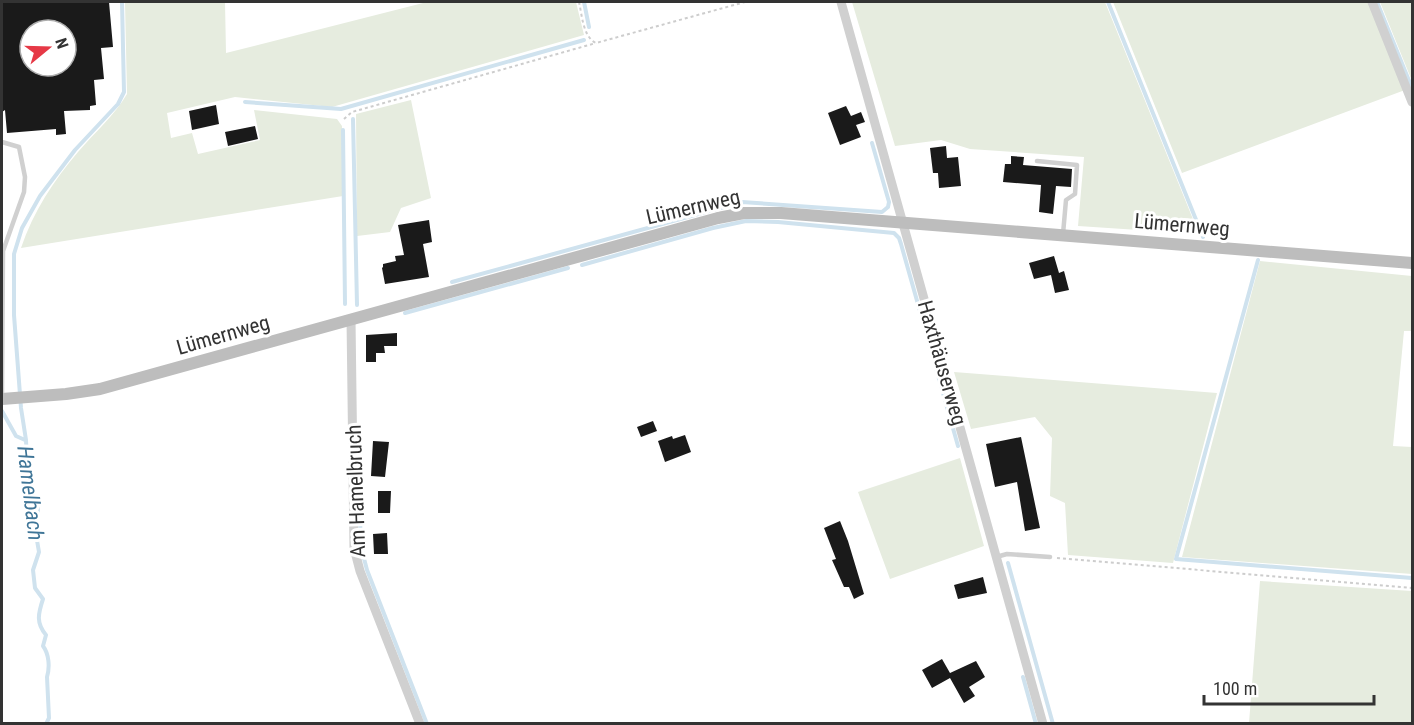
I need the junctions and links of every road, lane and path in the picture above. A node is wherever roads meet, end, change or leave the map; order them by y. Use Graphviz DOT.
graph roads {
  1 [pos="579,2"];
  2 [pos="745,2"];
  3 [pos="841,2"];
  4 [pos="1372,2"];
  5 [pos="596,43"];
  6 [pos="1413,102"];
  7 [pos="344,119"];
  8 [pos="2,142"];
  9 [pos="1037,161"];
  10 [pos="903,223"];
  11 [pos="1063,236"];
  12 [pos="1413,263"];
  13 [pos="351,319"];
  14 [pos="5,399"];
  15 [pos="996,557"];
  16 [pos="1050,557"];
  17 [pos="1413,588"];
  18 [pos="420,723"];
  19 [pos="1043,723"];
  1 -- 5 [label="path"];
  2 -- 5 [label="path"];
  3 -- 10 [label="street, Haxthäuserweg"];
  4 -- 6 [label="street"];
  5 -- 7 [label="path"];
  8 -- 14 [label="lane"];
  9 -- 11 [label="lane"];
  10 -- 11 [label="street, Lümernweg"];
  10 -- 13 [label="street, Lümernweg"];
  10 -- 15 [label="street, Haxthäuserweg"];
  11 -- 12 [label="street, Lümernweg"];
  13 -- 14 [label="street, Lümernweg"];
  13 -- 18 [label="street, Am Hamelbruch"];
  15 -- 16 [label="lane"];
  15 -- 19 [label="street, Haxthäuserweg"];
  16 -- 17 [label="path"];
}
